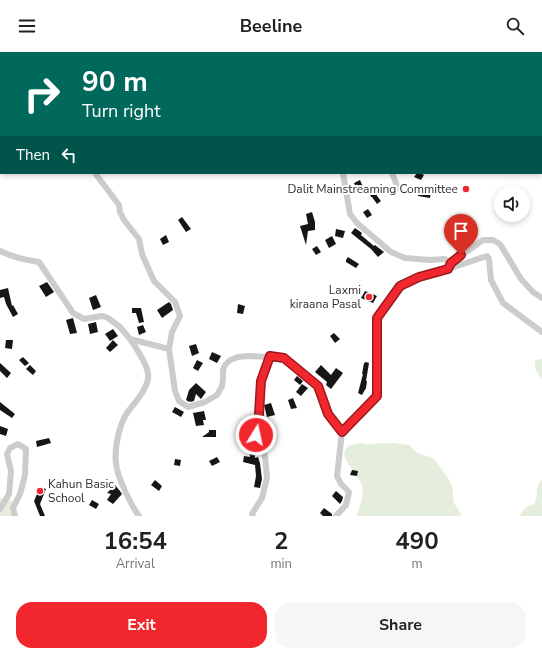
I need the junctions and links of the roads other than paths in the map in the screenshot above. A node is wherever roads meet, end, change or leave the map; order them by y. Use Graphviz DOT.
graph roads {
  1 [pos="96,174"];
  2 [pos="343,174"];
  3 [pos="392,174"];
  4 [pos="398,188"];
  5 [pos="0,251"];
  6 [pos="451,263"];
  7 [pos="448,269"];
  8 [pos="542,298"];
  9 [pos="542,331"];
  10 [pos="130,339"];
  11 [pos="169,349"];
  12 [pos="270,356"];
  13 [pos="342,432"];
  14 [pos="0,509"];
  15 [pos="16,516"];
  16 [pos="139,516"];
  17 [pos="253,516"];
  18 [pos="336,516"];
  1 -- 11 [label="street"];
  2 -- 6 [label="street"];
  3 -- 4 [label="street"];
  5 -- 10 [label="street"];
  6 -- 7 [label="street"];
  6 -- 8 [label="street"];
  7 -- 9 [label="street"];
  7 -- 13 [label="street"];
  10 -- 11 [label="street"];
  10 -- 16 [label="street"];
  11 -- 12 [label="street"];
  12 -- 13 [label="street"];
  12 -- 17 [label="street"];
  13 -- 18 [label="street"];
  14 -- 15 [label="street"];
}
